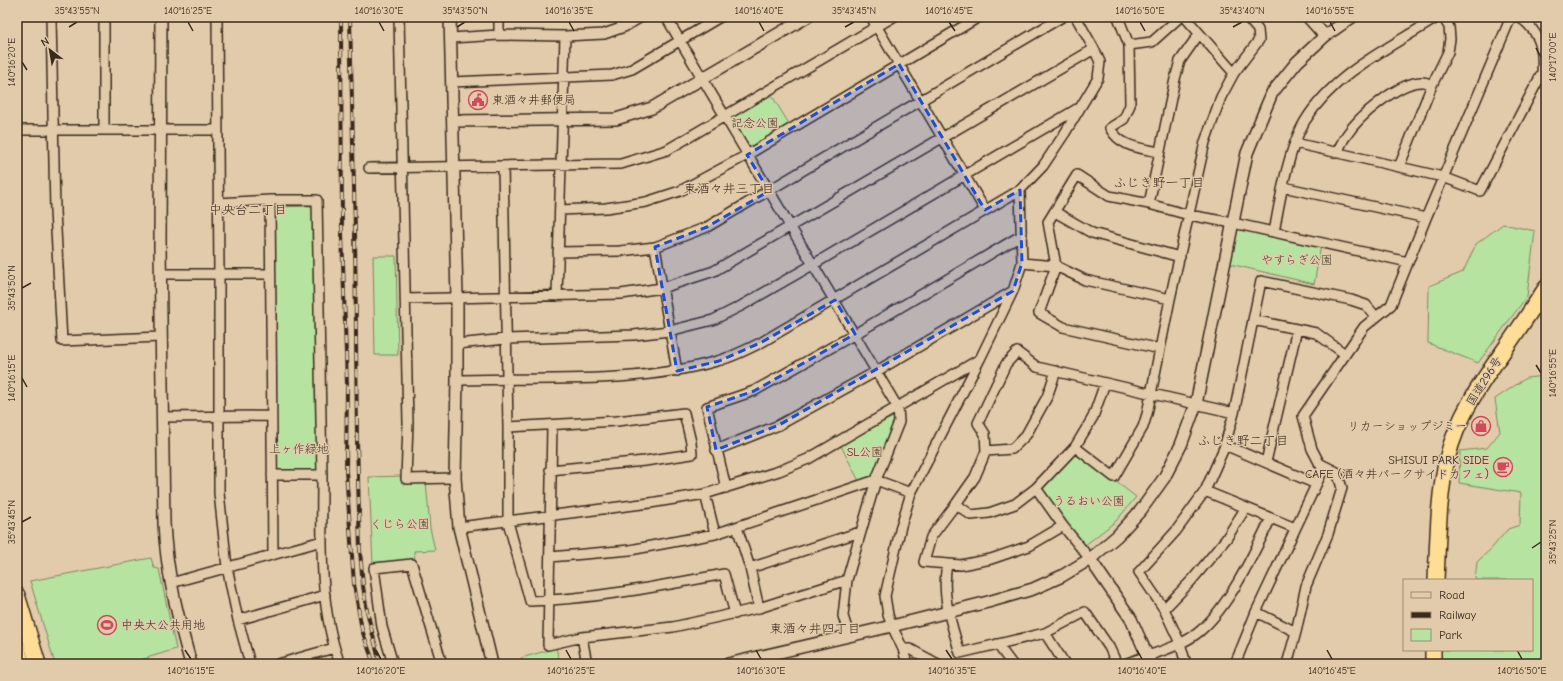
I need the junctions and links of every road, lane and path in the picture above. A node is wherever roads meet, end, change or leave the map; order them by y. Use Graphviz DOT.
graph roads {
  1 [pos="51,17"];
  2 [pos="104,17"];
  3 [pos="161,17"];
  4 [pos="217,17"];
  5 [pos="399,17"];
  6 [pos="450,17"];
  7 [pos="499,17"];
  8 [pos="618,17"];
  9 [pos="641,17"];
  10 [pos="666,17"];
  11 [pos="720,17"];
  12 [pos="807,17"];
  13 [pos="871,17"];
  14 [pos="893,17"];
  15 [pos="979,17"];
  16 [pos="1062,17"];
  17 [pos="1076,17"];
  18 [pos="1118,17"];
  19 [pos="1180,17"];
  20 [pos="1185,17"];
  21 [pos="1247,17"];
  22 [pos="1308,17"];
  23 [pos="1352,17"];
  24 [pos="1438,17"];
  25 [pos="1443,17"];
  26 [pos="1511,17"];
  27 [pos="1519,17"];
  28 [pos="624,27"];
  29 [pos="877,27"];
  30 [pos="499,34"];
  31 [pos="1199,34"];
  32 [pos="565,36"];
  33 [pos="1325,36"];
  34 [pos="451,38"];
  35 [pos="680,41"];
  36 [pos="1129,45"];
  37 [pos="1094,49"];
  38 [pos="899,64"];
  39 [pos="1234,73"];
  40 [pos="563,77"];
  41 [pos="702,79"];
  42 [pos="452,82"];
  43 [pos="1432,85"];
  44 [pos="920,100"];
  45 [pos="1078,108"];
  46 [pos="724,116"];
  47 [pos="453,121"];
  48 [pos="561,121"];
  49 [pos="161,129"];
  50 [pos="17,130"];
  51 [pos="52,130"];
  52 [pos="104,130"];
  53 [pos="217,130"];
  54 [pos="942,138"];
  55 [pos="1295,143"];
  56 [pos="1159,152"];
  57 [pos="1337,153"];
  58 [pos="747,154"];
  59 [pos="560,165"];
  60 [pos="504,166"];
  61 [pos="403,167"];
  62 [pos="453,167"];
  63 [pos="1399,167"];
  64 [pos="369,168"];
  65 [pos="965,175"];
  66 [pos="1443,177"];
  67 [pos="1283,187"];
  68 [pos="1020,190"];
  69 [pos="769,191"];
  70 [pos="270,200"];
  71 [pos="218,204"];
  72 [pos="1149,204"];
  73 [pos="560,210"];
  74 [pos="985,210"];
  75 [pos="1055,212"];
  76 [pos="1189,215"];
  77 [pos="1426,218"];
  78 [pos="1233,223"];
  79 [pos="792,227"];
  80 [pos="1274,232"];
  81 [pos="1022,235"];
  82 [pos="655,247"];
  83 [pos="558,252"];
  84 [pos="1180,257"];
  85 [pos="1408,262"];
  86 [pos="1022,263"];
  87 [pos="814,264"];
  88 [pos="1056,266"];
  89 [pos="219,273"];
  90 [pos="160,274"];
  91 [pos="270,274"];
  92 [pos="662,288"];
  93 [pos="1546,288"];
  94 [pos="1013,291"];
  95 [pos="557,296"];
  96 [pos="457,297"];
  97 [pos="505,297"];
  98 [pos="405,298"];
  99 [pos="1170,299"];
  100 [pos="835,300"];
  101 [pos="1376,317"];
  102 [pos="1253,320"];
  103 [pos="1296,329"];
  104 [pos="669,331"];
  105 [pos="855,334"];
  106 [pos="161,337"];
  107 [pos="506,339"];
  108 [pos="457,344"];
  109 [pos="1160,349"];
  110 [pos="1345,354"];
  111 [pos="980,359"];
  112 [pos="677,371"];
  113 [pos="877,371"];
  114 [pos="1056,371"];
  115 [pos="507,378"];
  116 [pos="457,380"];
  117 [pos="1105,383"];
  118 [pos="1150,393"];
  119 [pos="1196,404"];
  120 [pos="898,408"];
  121 [pos="1234,413"];
  122 [pos="271,416"];
  123 [pos="162,417"];
  124 [pos="219,417"];
  125 [pos="552,425"];
  126 [pos="508,427"];
  127 [pos="1225,445"];
  128 [pos="1075,447"];
  129 [pos="716,450"];
  130 [pos="986,451"];
  131 [pos="1266,462"];
  132 [pos="1319,463"];
  133 [pos="550,470"];
  134 [pos="272,475"];
  135 [pos="322,475"];
  136 [pos="455,478"];
  137 [pos="876,480"];
  138 [pos="1316,484"];
  139 [pos="726,488"];
  140 [pos="1036,488"];
  141 [pos="1205,491"];
  142 [pos="911,493"];
  143 [pos="705,494"];
  144 [pos="956,504"];
  145 [pos="1245,508"];
  146 [pos="550,516"];
  147 [pos="1271,518"];
  148 [pos="508,522"];
  149 [pos="1064,526"];
  150 [pos="459,527"];
  151 [pos="737,527"];
  152 [pos="1296,528"];
  153 [pos="860,532"];
  154 [pos="715,534"];
  155 [pos="322,541"];
  156 [pos="273,554"];
  157 [pos="550,557"];
  158 [pos="1090,559"];
  159 [pos="947,564"];
  160 [pos="227,567"];
  161 [pos="750,568"];
  162 [pos="1436,579"];
  163 [pos="847,580"];
  164 [pos="171,583"];
  165 [pos="17,595"];
  166 [pos="326,595"];
  167 [pos="549,600"];
  168 [pos="759,608"];
  169 [pos="1164,609"];
  170 [pos="948,612"];
  171 [pos="1256,612"];
  172 [pos="735,614"];
  173 [pos="238,620"];
  174 [pos="892,626"];
  175 [pos="1296,632"];
  176 [pos="1045,633"];
  177 [pos="849,635"];
  178 [pos="582,637"];
  179 [pos="1180,643"];
  180 [pos="998,644"];
  181 [pos="17,647"];
  182 [pos="334,648"];
  183 [pos="903,649"];
  184 [pos="1433,651"];
  185 [pos="1149,660"];
  186 [pos="294,662"];
  187 [pos="22,664"];
  188 [pos="38,664"];
  189 [pos="190,664"];
  190 [pos="250,664"];
  191 [pos="278,664"];
  192 [pos="340,664"];
  193 [pos="393,664"];
  194 [pos="442,664"];
  195 [pos="492,664"];
  196 [pos="587,664"];
  197 [pos="728,664"];
  198 [pos="907,664"];
  199 [pos="938,664"];
  200 [pos="1012,664"];
  201 [pos="1065,664"];
  202 [pos="1117,664"];
  203 [pos="1126,664"];
  204 [pos="1186,664"];
  205 [pos="1236,664"];
  206 [pos="1287,664"];
  207 [pos="1433,664"];
  1 -- 51 [label="street"];
  2 -- 52 [label="street"];
  3 -- 49 [label="street"];
  4 -- 53 [label="street"];
  5 -- 61 [label="street"];
  6 -- 34 [label="street"];
  7 -- 30 [label="street"];
  8 -- 28 [label="street"];
  9 -- 28 [label="street"];
  10 -- 35 [label="street"];
  11 -- 35 [label="street"];
  12 -- 41 [label="street"];
  13 -- 29 [label="street"];
  14 -- 29 [label="street"];
  15 -- 38 [label="street"];
  16 -- 44 [label="street"];
  17 -- 37 [label="street"];
  18 -- 36 [label="street"];
  19 -- 36 [label="street"];
  20 -- 31 [label="street"];
  21 -- 39 [label="street"];
  22 -- 33 [label="street"];
  23 -- 33 [label="street"];
  24 -- 55 [label="street"];
  25 -- 43 [label="street"];
  26 -- 66 [label="street"];
  27 -- 66 [label="street"];
  28 -- 32 [label="street"];
  29 -- 38 [label="street"];
  29 -- 46 [label="street"];
  30 -- 32 [label="street"];
  30 -- 34 [label="street"];
  31 -- 39 [label="street"];
  31 -- 56 [label="street"];
  32 -- 40 [label="street"];
  33 -- 78 [label="street"];
  34 -- 42 [label="street"];
  35 -- 40 [label="street"];
  35 -- 41 [label="street"];
  36 -- 56 [label="street"];
  37 -- 45 [label="street"];
  37 -- 54 [label="street"];
  38 -- 44 [label="street"];
  38 -- 58 [label="street"];
  39 -- 76 [label="street"];
  40 -- 42 [label="street"];
  40 -- 48 [label="street"];
  41 -- 46 [label="street"];
  41 -- 48 [label="street"];
  42 -- 47 [label="street"];
  43 -- 57 [label="street"];
  43 -- 63 [label="street"];
  44 -- 54 [label="street"];
  44 -- 69 [label="street"];
  45 -- 65 [label="street"];
  45 -- 68 [label="street"];
  46 -- 58 [label="street"];
  46 -- 59 [label="street"];
  47 -- 48 [label="street"];
  47 -- 62 [label="street"];
  48 -- 59 [label="street"];
  49 -- 52 [label="street"];
  49 -- 53 [label="street"];
  49 -- 90 [label="street"];
  50 -- 51 [label="street"];
  51 -- 52 [label="street"];
  51 -- 106 [label="street"];
  53 -- 71 [label="street"];
  54 -- 65 [label="street"];
  54 -- 79 [label="street"];
  55 -- 57 [label="street"];
  55 -- 67 [label="street"];
  56 -- 72 [label="street"];
  57 -- 63 [label="street"];
  58 -- 69 [label="street"];
  58 -- 73 [label="street"];
  59 -- 60 [label="street"];
  59 -- 73 [label="street"];
  60 -- 62 [label="street"];
  60 -- 97 [label="street"];
  61 -- 62 [label="street"];
  61 -- 64 [label="street"];
  61 -- 98 [label="street"];
  62 -- 96 [label="street"];
  63 -- 66 [label="street"];
  65 -- 74 [label="street"];
  65 -- 87 [label="street"];
  66 -- 77 [label="street"];
  67 -- 77 [label="street"];
  67 -- 80 [label="street"];
  68 -- 74 [label="street"];
  68 -- 81 [label="street"];
  69 -- 79 [label="street"];
  69 -- 82 [label="street"];
  70 -- 71 [label="street"];
  70 -- 91 [label="street"];
  70 -- 135 [label="street"];
  71 -- 89 [label="street"];
  72 -- 75 [label="street"];
  72 -- 76 [label="street"];
  73 -- 83 [label="street"];
  74 -- 100 [label="street"];
  75 -- 84 [label="street"];
  75 -- 88 [label="street"];
  76 -- 78 [label="street"];
  76 -- 84 [label="street"];
  77 -- 85 [label="street"];
  78 -- 80 [label="street"];
  78 -- 119 [label="street"];
  79 -- 87 [label="street"];
  79 -- 92 [label="street"];
  80 -- 85 [label="street"];
  81 -- 86 [label="street"];
  81 -- 105 [label="street"];
  82 -- 83 [label="street"];
  82 -- 92 [label="street"];
  83 -- 95 [label="street"];
  84 -- 99 [label="street"];
  85 -- 101 [label="street"];
  86 -- 88 [label="street"];
  86 -- 94 [label="street"];
  87 -- 100 [label="street"];
  87 -- 104 [label="street"];
  88 -- 99 [label="street"];
  88 -- 109 [label="street"];
  89 -- 90 [label="street"];
  89 -- 91 [label="street"];
  89 -- 124 [label="street"];
  90 -- 106 [label="street"];
  91 -- 122 [label="street"];
  92 -- 95 [label="street"];
  92 -- 104 [label="street"];
  93 -- 162 [label="highway, 国道296号"];
  94 -- 111 [label="street"];
  94 -- 113 [label="street"];
  95 -- 97 [label="street"];
  96 -- 97 [label="street"];
  96 -- 98 [label="street"];
  96 -- 108 [label="street"];
  97 -- 107 [label="street"];
  98 -- 136 [label="street"];
  99 -- 109 [label="street"];
  100 -- 105 [label="street"];
  100 -- 112 [label="street"];
  101 -- 102 [label="street"];
  101 -- 110 [label="street"];
  102 -- 103 [label="street"];
  102 -- 121 [label="street"];
  103 -- 110 [label="street"];
  103 -- 131 [label="street"];
  104 -- 107 [label="street"];
  104 -- 112 [label="street"];
  105 -- 113 [label="street"];
  105 -- 129 [label="street"];
  106 -- 123 [label="street"];
  107 -- 108 [label="street"];
  107 -- 115 [label="street"];
  108 -- 116 [label="street"];
  109 -- 118 [label="street"];
  110 -- 132 [label="street"];
  111 -- 120 [label="street"];
  111 -- 142 [label="street"];
  112 -- 115 [label="street"];
  113 -- 120 [label="street"];
  113 -- 129 [label="street"];
  114 -- 117 [label="street"];
  114 -- 130 [label="street"];
  114 -- 130 [label="street"];
  115 -- 116 [label="street"];
  115 -- 126 [label="street"];
  116 -- 136 [label="street"];
  117 -- 118 [label="street"];
  117 -- 128 [label="street"];
  118 -- 119 [label="street"];
  118 -- 128 [label="street"];
  119 -- 121 [label="street"];
  119 -- 158 [label="street"];
  120 -- 137 [label="street"];
  120 -- 139 [label="street"];
  121 -- 127 [label="street"];
  122 -- 124 [label="street"];
  122 -- 134 [label="street"];
  123 -- 124 [label="street"];
  123 -- 164 [label="street"];
  124 -- 160 [label="street"];
  125 -- 126 [label="street"];
  125 -- 133 [label="street"];
  125 -- 133 [label="street"];
  126 -- 148 [label="street"];
  127 -- 131 [label="street"];
  127 -- 141 [label="street"];
  128 -- 140 [label="street"];
  129 -- 139 [label="street"];
  130 -- 144 [label="street"];
  131 -- 138 [label="street"];
  132 -- 138 [label="street"];
  132 -- 175 [label="street"];
  133 -- 146 [label="street"];
  134 -- 135 [label="street"];
  134 -- 156 [label="street"];
  135 -- 155 [label="street"];
  136 -- 150 [label="street"];
  137 -- 142 [label="street"];
  137 -- 151 [label="street"];
  137 -- 153 [label="street"];
  138 -- 152 [label="street"];
  139 -- 143 [label="street"];
  140 -- 144 [label="street"];
  140 -- 149 [label="street"];
  141 -- 145 [label="street"];
  141 -- 169 [label="street"];
  142 -- 174 [label="street"];
  143 -- 146 [label="street"];
  143 -- 154 [label="street"];
  144 -- 159 [label="street"];
  145 -- 147 [label="street"];
  145 -- 169 [label="street"];
  146 -- 148 [label="street"];
  146 -- 157 [label="street"];
  147 -- 152 [label="street"];
  147 -- 179 [label="street"];
  148 -- 150 [label="street"];
  148 -- 167 [label="street"];
  149 -- 158 [label="street"];
  149 -- 159 [label="street"];
  150 -- 195 [label="street"];
  151 -- 154 [label="street"];
  151 -- 161 [label="street"];
  152 -- 171 [label="street"];
  153 -- 161 [label="street"];
  153 -- 163 [label="street"];
  154 -- 157 [label="street"];
  155 -- 156 [label="street"];
  155 -- 166 [label="street"];
  156 -- 160 [label="street"];
  157 -- 167 [label="street"];
  158 -- 170 [label="street"];
  158 -- 185 [label="street"];
  159 -- 170 [label="street"];
  160 -- 164 [label="street"];
  160 -- 173 [label="street"];
  161 -- 168 [label="street"];
  163 -- 168 [label="street"];
  163 -- 177 [label="street"];
  164 -- 189 [label="street"];
  165 -- 188 [label="highway"];
  166 -- 173 [label="street"];
  166 -- 182 [label="street"];
  167 -- 172 [label="street"];
  167 -- 178 [label="street"];
  168 -- 172 [label="street"];
  169 -- 179 [label="street"];
  170 -- 174 [label="street"];
  170 -- 180 [label="street"];
  171 -- 175 [label="street"];
  171 -- 205 [label="street"];
  172 -- 178 [label="street"];
  173 -- 190 [label="street"];
  174 -- 177 [label="street"];
  174 -- 183 [label="street"];
  175 -- 206 [label="street"];
  176 -- 180 [label="street"];
  176 -- 201 [label="street"];
  176 -- 202 [label="street"];
  177 -- 197 [label="street"];
  178 -- 196 [label="street"];
  179 -- 185 [label="street"];
  179 -- 204 [label="street"];
  180 -- 200 [label="street"];
  181 -- 187 [label="highway"];
  182 -- 186 [label="street"];
  182 -- 192 [label="street"];
  183 -- 198 [label="street"];
  183 -- 199 [label="street"];
  184 -- 207 [label="highway"];
  185 -- 203 [label="street"];
  186 -- 191 [label="street"];
  193 -- 194 [label="street"];
}
